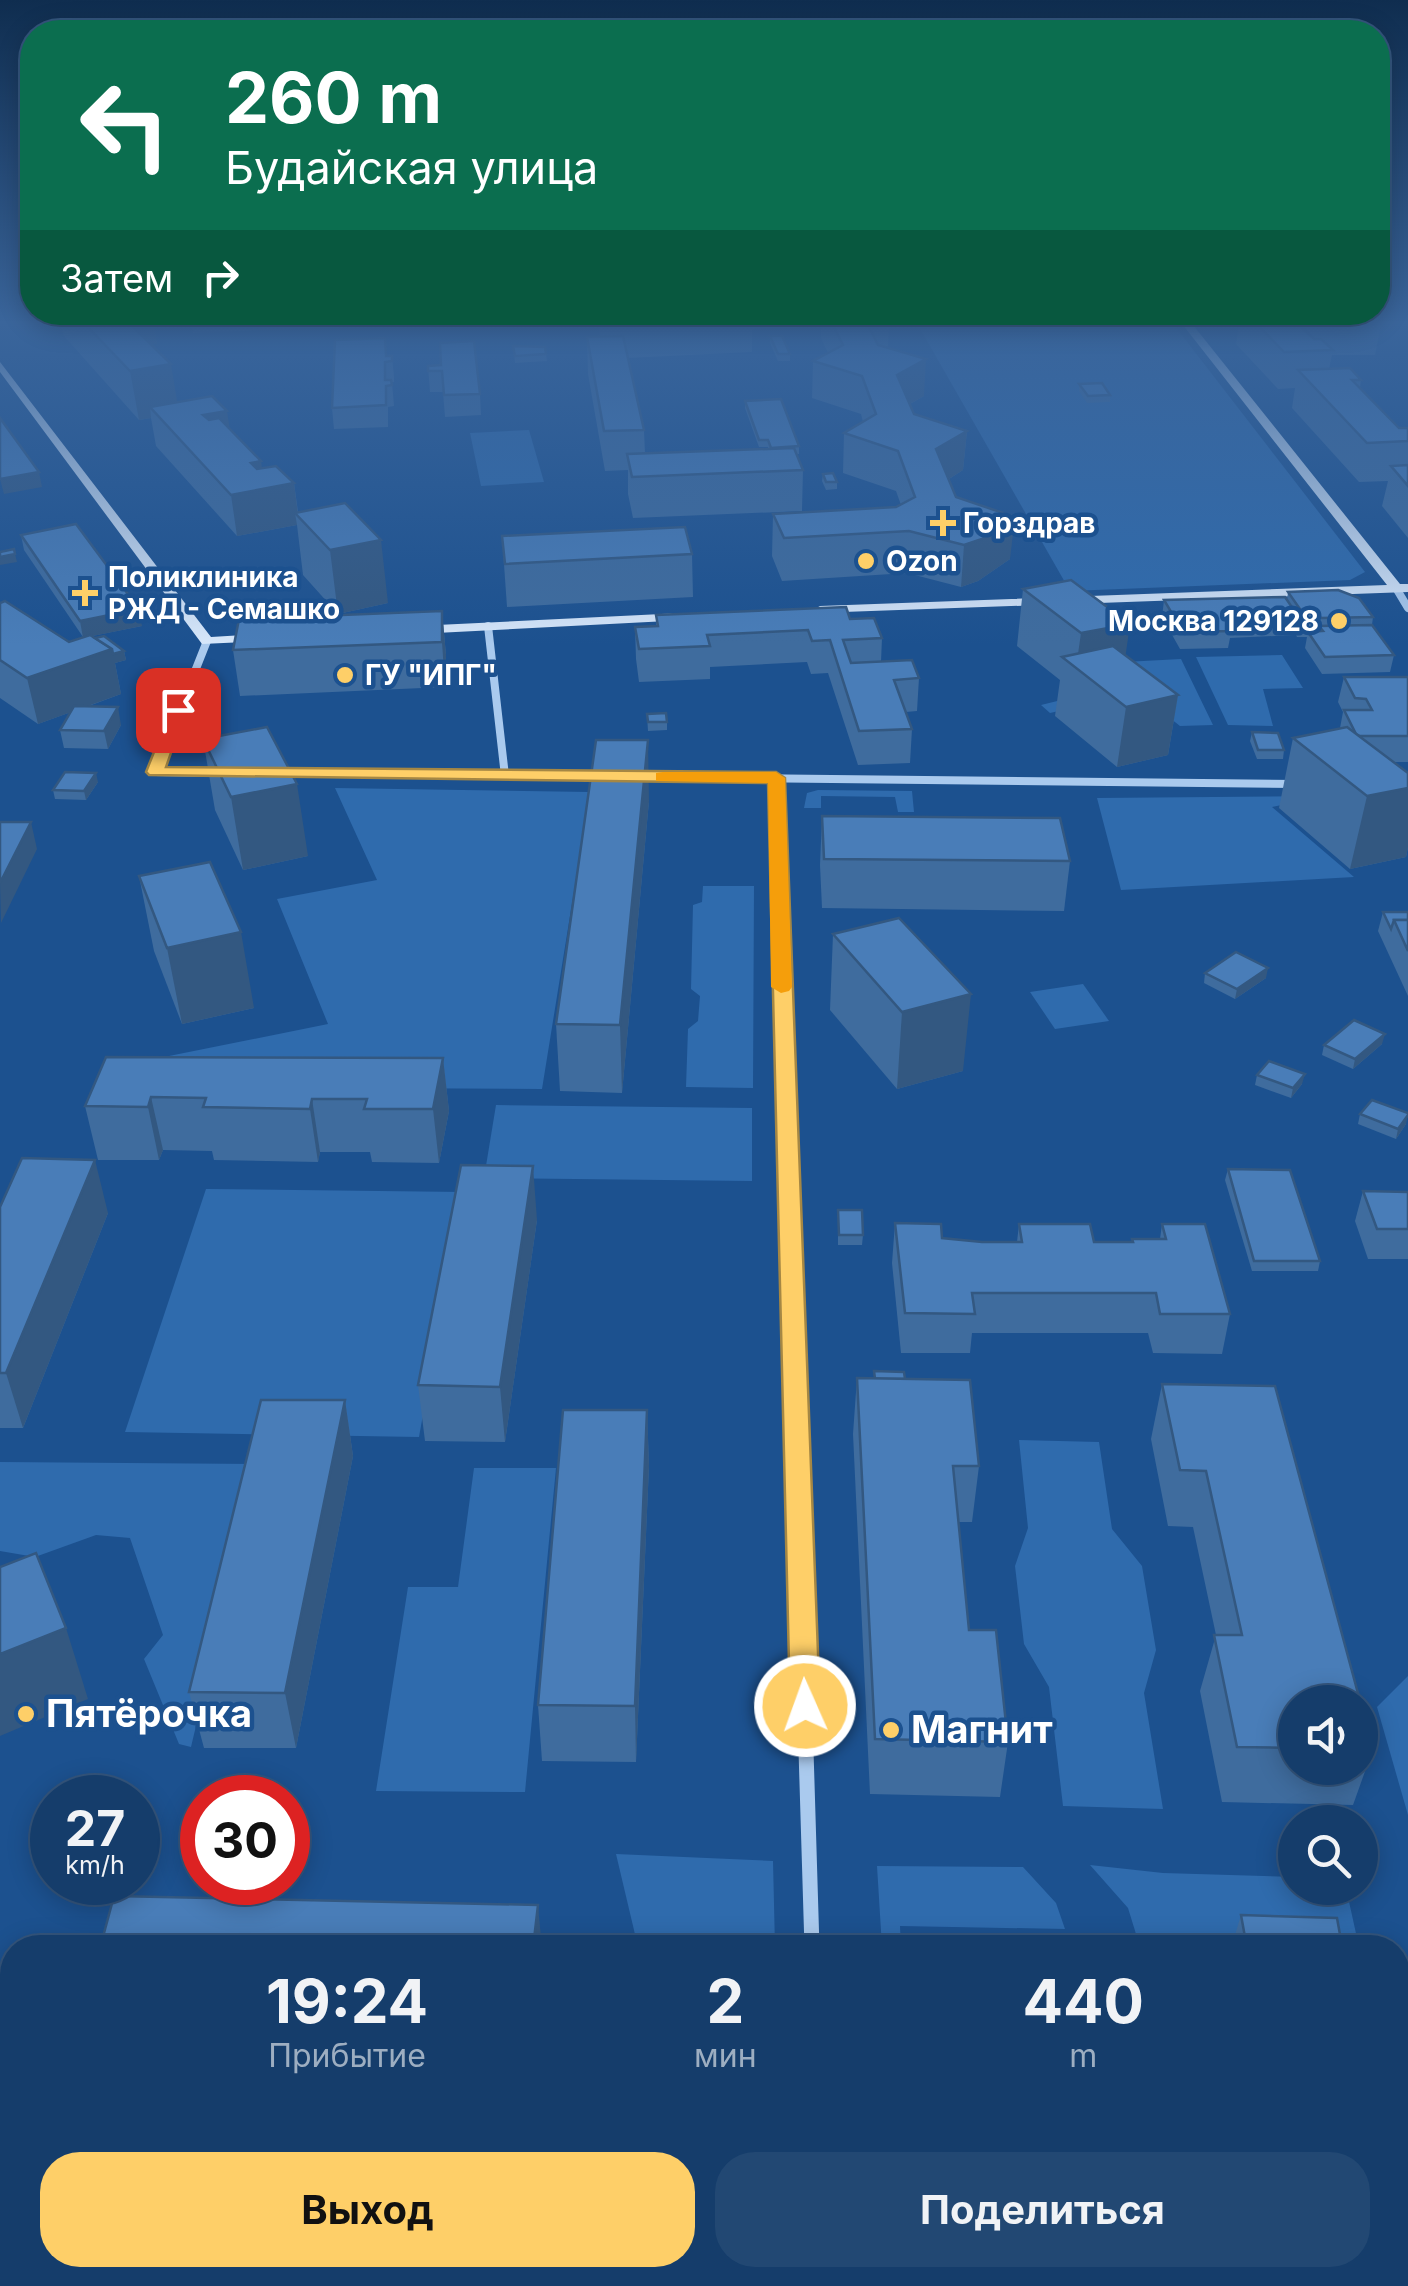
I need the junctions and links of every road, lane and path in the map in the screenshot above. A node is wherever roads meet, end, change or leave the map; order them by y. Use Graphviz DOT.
graph roads {
  1 [pos="50,432"];
  2 [pos="1275,432"];
  3 [pos="1402,588"];
  4 [pos="1408,608"];
  5 [pos="810,611"];
  6 [pos="705,616"];
  7 [pos="488,626"];
  8 [pos="400,630"];
  9 [pos="283,636"];
  10 [pos="206,640"];
  11 [pos="243,773"];
  12 [pos="262,773"];
  13 [pos="505,776"];
  14 [pos="616,776"];
  15 [pos="634,777"];
  16 [pos="776,778"];
  17 [pos="1316,784"];
  18 [pos="812,1935"];
  1 -- 10 [label="street"];
  2 -- 3 [label="street"];
  3 -- 4 [label="street"];
  3 -- 5 [label="street"];
  6 -- 7 [label="street"];
  7 -- 8 [label="street"];
  7 -- 13 [label="street"];
  9 -- 10 [label="street"];
  10 -- 11 [label="street"];
  12 -- 13 [label="street"];
  13 -- 14 [label="street"];
  15 -- 16 [label="street"];
  16 -- 17 [label="street"];
  16 -- 18 [label="street"];
}
